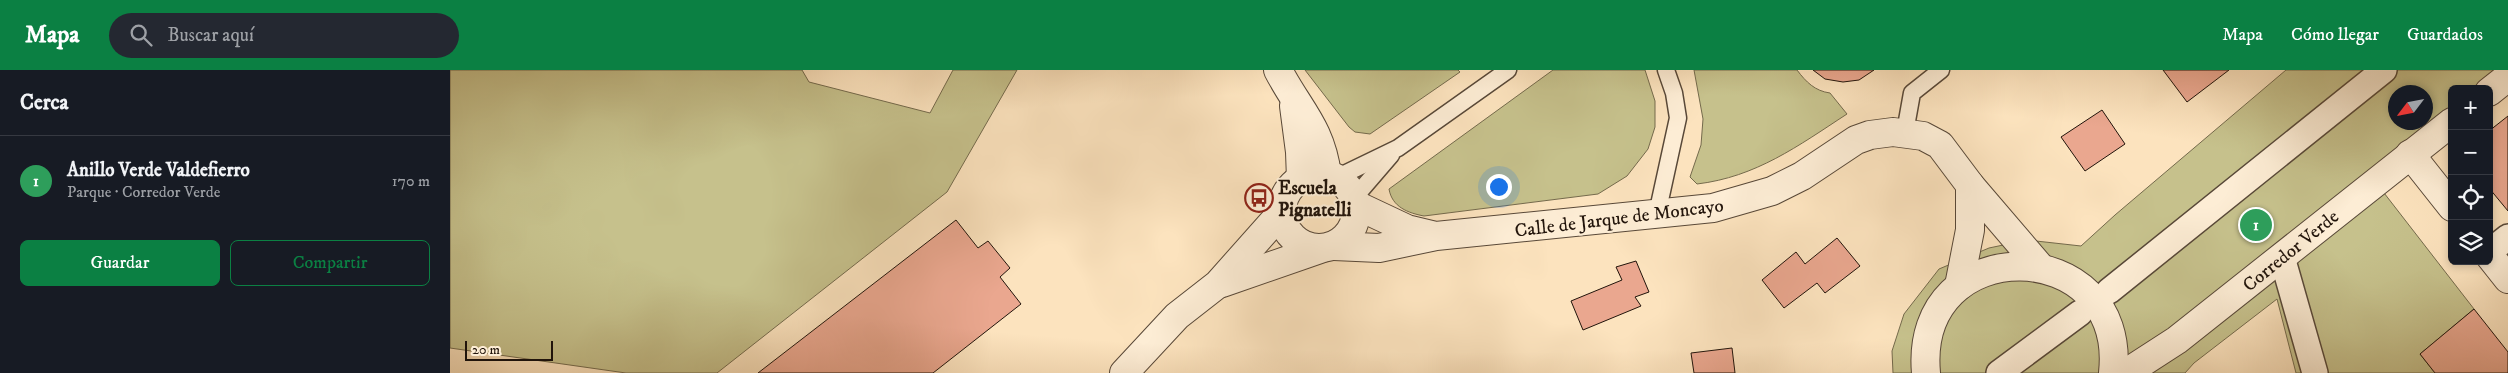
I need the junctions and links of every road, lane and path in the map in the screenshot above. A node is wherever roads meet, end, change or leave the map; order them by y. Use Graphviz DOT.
graph roads {
  1 [pos="1508,70"];
  2 [pos="1666,70"];
  3 [pos="1941,70"];
  4 [pos="2384,70"];
  5 [pos="2508,77"];
  6 [pos="1285,81"];
  7 [pos="2493,89"];
  8 [pos="2448,125"];
  9 [pos="1905,132"];
  10 [pos="1398,148"];
  11 [pos="2410,154"];
  12 [pos="1321,177"];
  13 [pos="1970,185"];
  14 [pos="1355,202"];
  15 [pos="2448,202"];
  16 [pos="1282,212"];
  17 [pos="1657,214"];
  18 [pos="1436,236"];
  19 [pos="2508,237"];
  20 [pos="1327,247"];
  21 [pos="2493,250"];
  22 [pos="2282,257"];
  23 [pos="2493,259"];
  24 [pos="2042,268"];
  25 [pos="2508,279"];
  26 [pos="1218,284"];
  27 [pos="1959,286"];
  28 [pos="2108,291"];
  29 [pos="2080,313"];
  30 [pos="1124,373"];
  31 [pos="1926,373"];
  32 [pos="1999,373"];
  33 [pos="2112,373"];
  34 [pos="2126,373"];
  35 [pos="2314,373"];
  1 -- 10 [label="lane"];
  2 -- 17 [label="lane"];
  3 -- 9 [label="lane"];
  4 -- 28 [label="street"];
  5 -- 7 [label="street"];
  6 -- 12 [label="street"];
  8 -- 11 [label="street, Corredor Verde"];
  9 -- 13 [label="street, Calle de Jarque de Moncayo"];
  9 -- 17 [label="street, Calle de Jarque de Moncayo"];
  10 -- 12 [label="lane"];
  10 -- 14 [label="lane"];
  11 -- 15 [label="street"];
  11 -- 22 [label="street, Corredor Verde"];
  12 -- 14 [label="street"];
  12 -- 16 [label="street"];
  13 -- 24 [label="street, Calle de Jarque de Moncayo"];
  13 -- 27 [label="street"];
  14 -- 18 [label="street, Calle de Jarque de Moncayo"];
  14 -- 20 [label="street"];
  16 -- 20 [label="street"];
  16 -- 26 [label="street, Calle de Jarque de Moncayo"];
  17 -- 18 [label="street, Calle de Jarque de Moncayo"];
  18 -- 20 [label="street, Calle de Jarque de Moncayo"];
  19 -- 21 [label="street"];
  20 -- 26 [label="street, Calle de Jarque de Moncayo"];
  22 -- 34 [label="street, Corredor Verde"];
  22 -- 35 [label="street"];
  23 -- 25 [label="street"];
  24 -- 27 [label="street"];
  24 -- 33 [label="street"];
  26 -- 30 [label="street, Calle de Jarque de Moncayo"];
  27 -- 31 [label="street"];
  29 -- 32 [label="street"];
}
